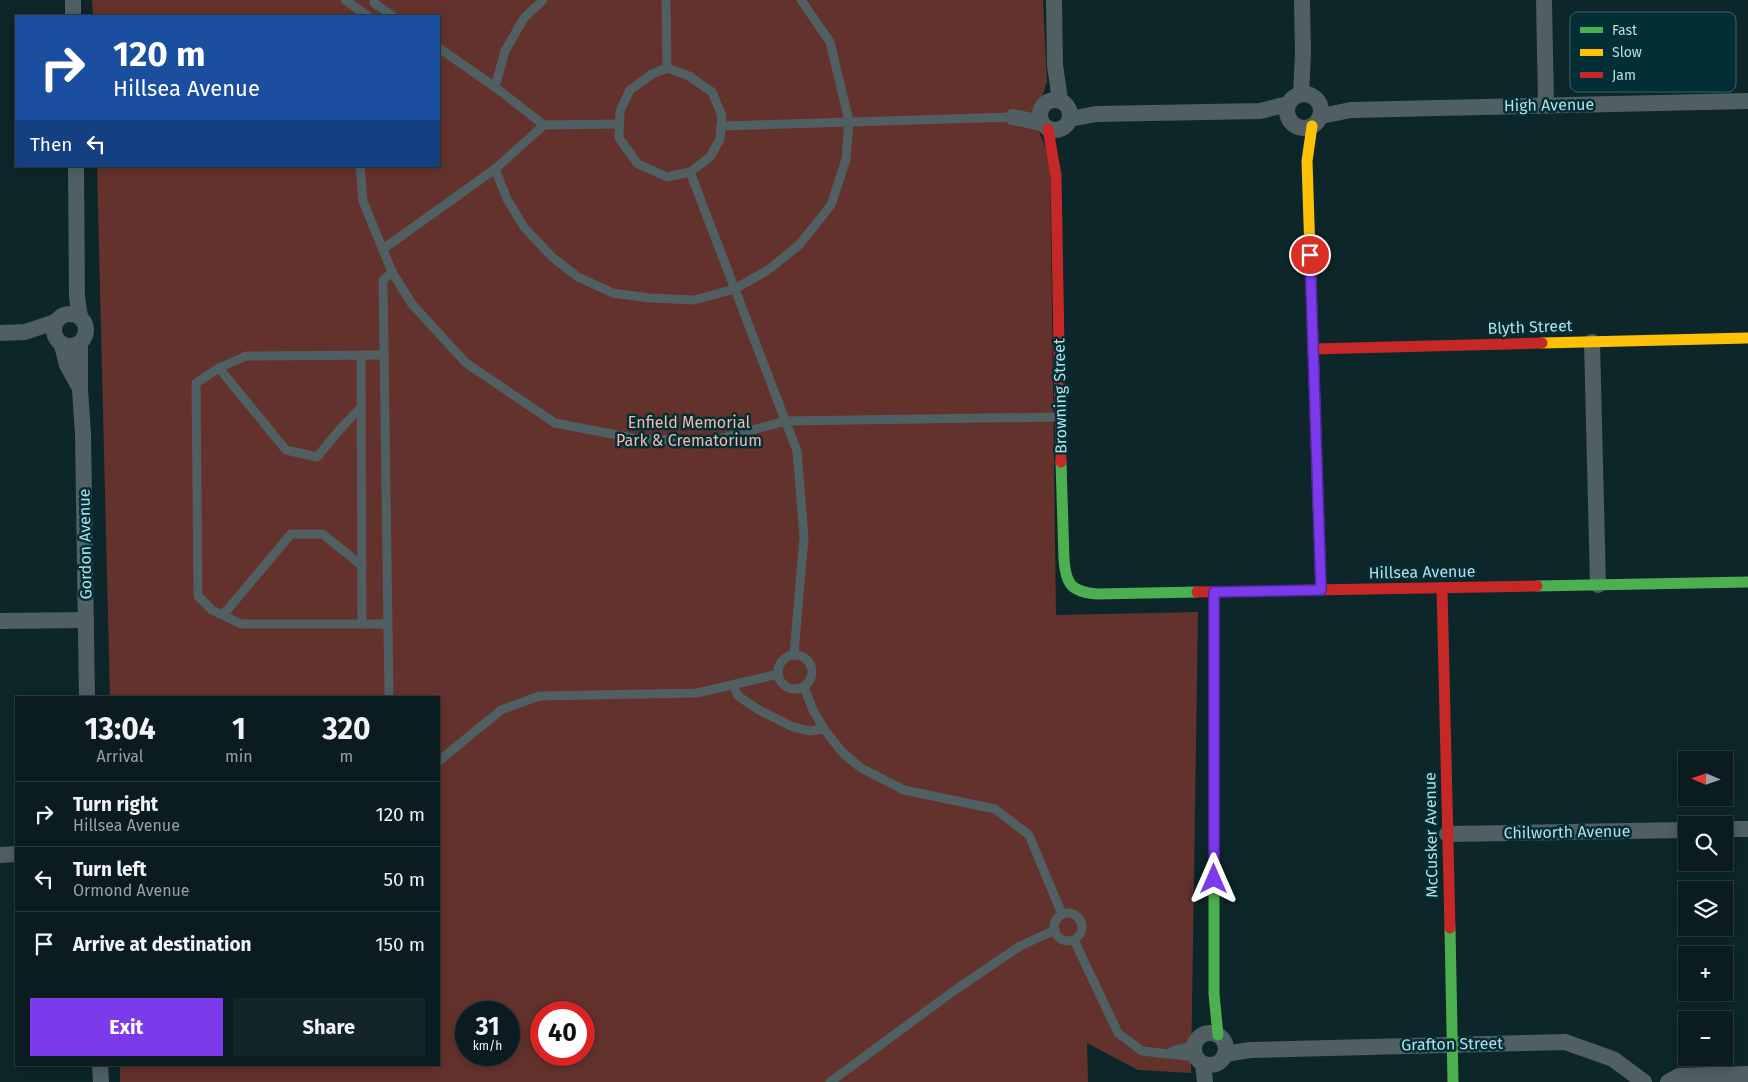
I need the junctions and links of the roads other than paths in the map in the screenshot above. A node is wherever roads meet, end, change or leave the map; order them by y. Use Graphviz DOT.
graph roads {
  1 [pos="73,0"];
  2 [pos="345,0"];
  3 [pos="543,0"];
  4 [pos="666,0"];
  5 [pos="801,0"];
  6 [pos="1054,0"];
  7 [pos="1302,0"];
  8 [pos="1544,0"];
  9 [pos="374,2"];
  10 [pos="73,15"];
  11 [pos="367,15"];
  12 [pos="368,15"];
  13 [pos="392,15"];
  14 [pos="440,49"];
  15 [pos="667,68"];
  16 [pos="495,87"];
  17 [pos="1748,101"];
  18 [pos="1546,105"];
  19 [pos="1305,111"];
  20 [pos="1055,115"];
  21 [pos="1013,117"];
  22 [pos="849,121"];
  23 [pos="620,124"];
  24 [pos="544,125"];
  25 [pos="721,126"];
  26 [pos="1307,161"];
  27 [pos="76,167"];
  28 [pos="360,167"];
  29 [pos="495,169"];
  30 [pos="690,172"];
  31 [pos="1056,176"];
  32 [pos="383,249"];
  33 [pos="392,272"];
  34 [pos="735,289"];
  35 [pos="63,327"];
  36 [pos="0,333"];
  37 [pos="1748,338"];
  38 [pos="1592,342"];
  39 [pos="80,343"];
  40 [pos="1313,349"];
  41 [pos="361,355"];
  42 [pos="384,355"];
  43 [pos="219,368"];
  44 [pos="80,390"];
  45 [pos="361,408"];
  46 [pos="1060,417"];
  47 [pos="786,421"];
  48 [pos="362,566"];
  49 [pos="1748,582"];
  50 [pos="1598,585"];
  51 [pos="1442,588"];
  52 [pos="1321,590"];
  53 [pos="1214,592"];
  54 [pos="1097,594"];
  55 [pos="223,615"];
  56 [pos="86,620"];
  57 [pos="0,622"];
  58 [pos="362,624"];
  59 [pos="388,624"];
  60 [pos="794,654"];
  61 [pos="778,674"];
  62 [pos="733,685"];
  63 [pos="804,687"];
  64 [pos="87,696"];
  65 [pos="389,696"];
  66 [pos="824,729"];
  67 [pos="440,760"];
  68 [pos="1733,829"];
  69 [pos="1748,829"];
  70 [pos="1678,830"];
  71 [pos="1447,834"];
  72 [pos="15,854"];
  73 [pos="0,855"];
  74 [pos="1062,914"];
  75 [pos="1054,930"];
  76 [pos="1074,940"];
  77 [pos="1214,994"];
  78 [pos="1452,1044"];
  79 [pos="1210,1050"];
  80 [pos="100,1066"];
  81 [pos="1748,1074"];
  82 [pos="101,1082"];
  83 [pos="830,1082"];
  84 [pos="1205,1082"];
  85 [pos="1212,1082"];
  86 [pos="1453,1082"];
  87 [pos="1644,1082"];
  88 [pos="1668,1082"];
  1 -- 10 [label="street"];
  2 -- 11 [label="lane"];
  3 -- 16 [label="lane"];
  4 -- 15 [label="lane"];
  5 -- 22 [label="lane"];
  6 -- 20 [label="street, Browning Street"];
  7 -- 19 [label="street"];
  8 -- 18 [label="street"];
  9 -- 12 [label="lane"];
  9 -- 13 [label="lane"];
  14 -- 16 [label="lane"];
  15 -- 23 [label="lane"];
  15 -- 25 [label="lane"];
  16 -- 24 [label="lane"];
  17 -- 18 [label="street, High Avenue"];
  18 -- 19 [label="street, High Avenue"];
  19 -- 20 [label="street, High Avenue"];
  19 -- 26 [label="street"];
  20 -- 21 [label="street, High Avenue"];
  20 -- 31 [label="street, Browning Street"];
  21 -- 22 [label="lane"];
  22 -- 25 [label="lane"];
  22 -- 34 [label="lane"];
  23 -- 24 [label="lane"];
  23 -- 30 [label="lane"];
  24 -- 29 [label="lane"];
  25 -- 30 [label="lane"];
  26 -- 40 [label="street"];
  27 -- 35 [label="street, Gordon Avenue"];
  28 -- 32 [label="lane"];
  29 -- 32 [label="lane"];
  29 -- 34 [label="lane"];
  30 -- 34 [label="lane"];
  31 -- 46 [label="street, Browning Street"];
  32 -- 33 [label="lane"];
  33 -- 42 [label="lane"];
  33 -- 47 [label="lane"];
  34 -- 47 [label="lane"];
  35 -- 36 [label="street"];
  35 -- 39 [label="street"];
  35 -- 39 [label="street, Gordon Avenue"];
  35 -- 44 [label="street, Gordon Avenue"];
  37 -- 38 [label="street, Blyth Street"];
  38 -- 40 [label="street, Blyth Street"];
  38 -- 50 [label="street"];
  39 -- 44 [label="street, Gordon Avenue"];
  40 -- 52 [label="street"];
  41 -- 42 [label="lane"];
  41 -- 43 [label="lane"];
  41 -- 45 [label="lane"];
  42 -- 59 [label="lane"];
  43 -- 45 [label="lane"];
  43 -- 55 [label="lane"];
  44 -- 56 [label="street, Gordon Avenue"];
  45 -- 48 [label="lane"];
  46 -- 47 [label="lane"];
  46 -- 54 [label="street, Browning Street"];
  47 -- 60 [label="lane"];
  48 -- 55 [label="lane"];
  48 -- 58 [label="lane"];
  49 -- 50 [label="street, Hillsea Avenue"];
  50 -- 51 [label="street, Hillsea Avenue"];
  51 -- 52 [label="street, Hillsea Avenue"];
  51 -- 71 [label="street, McCusker Avenue"];
  52 -- 53 [label="street, Hillsea Avenue"];
  53 -- 54 [label="street, Hillsea Avenue"];
  53 -- 77 [label="street"];
  55 -- 58 [label="lane"];
  56 -- 57 [label="street"];
  56 -- 64 [label="street, Gordon Avenue"];
  58 -- 59 [label="lane"];
  59 -- 65 [label="lane"];
  60 -- 61 [label="lane"];
  60 -- 63 [label="lane"];
  61 -- 62 [label="lane"];
  61 -- 63 [label="lane"];
  62 -- 66 [label="lane"];
  62 -- 67 [label="lane"];
  63 -- 66 [label="lane"];
  66 -- 74 [label="lane"];
  68 -- 69 [label="street"];
  70 -- 71 [label="street, Chilworth Avenue"];
  71 -- 78 [label="street, McCusker Avenue"];
  72 -- 73 [label="street"];
  74 -- 75 [label="lane"];
  74 -- 76 [label="lane"];
  75 -- 76 [label="lane"];
  75 -- 83 [label="lane"];
  76 -- 79 [label="lane"];
  77 -- 79 [label="street"];
  78 -- 79 [label="street, Grafton Street"];
  78 -- 86 [label="street, McCusker Avenue"];
  78 -- 87 [label="street, Grafton Street"];
  79 -- 84 [label="street"];
  79 -- 85 [label="street"];
  80 -- 82 [label="street"];
  81 -- 88 [label="street"];
}
